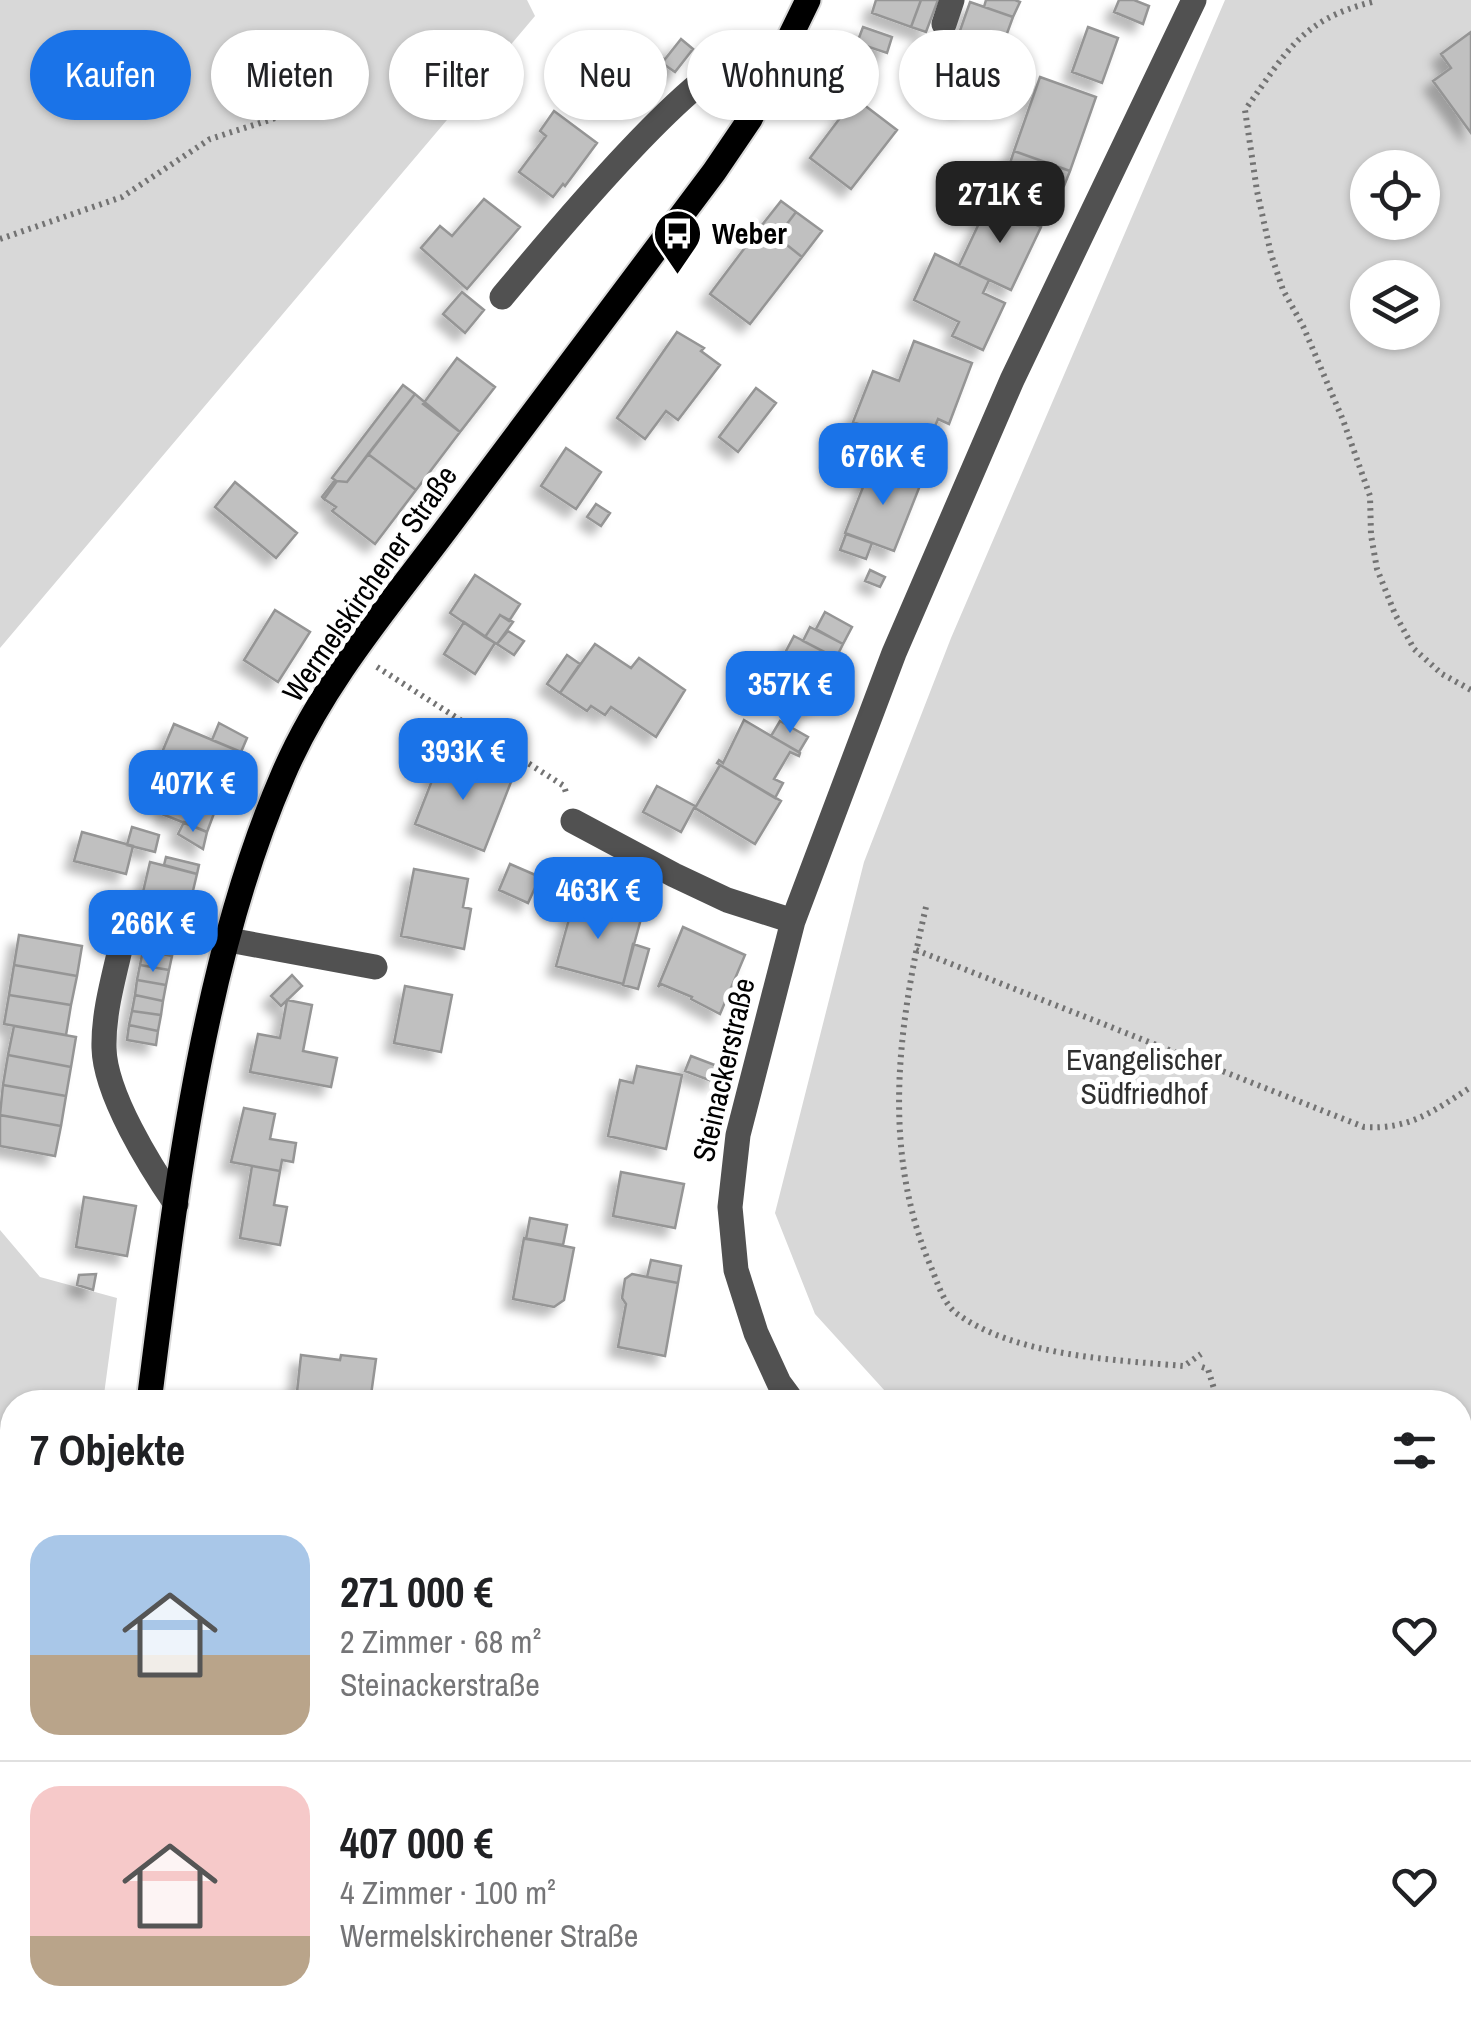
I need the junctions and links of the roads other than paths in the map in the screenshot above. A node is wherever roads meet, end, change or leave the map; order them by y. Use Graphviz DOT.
graph roads {
  1 [pos="808,0"];
  2 [pos="1194,0"];
  3 [pos="794,30"];
  4 [pos="687,95"];
  5 [pos="749,120"];
  6 [pos="502,297"];
  7 [pos="573,820"];
  8 [pos="792,921"];
  9 [pos="124,932"];
  10 [pos="229,940"];
  11 [pos="374,968"];
  12 [pos="176,1204"];
  13 [pos="151,1390"];
  14 [pos="784,1390"];
  1 -- 3 [label="main road, Wermelskirchener Straße"];
  2 -- 8 [label="street, Steinackerstraße"];
  4 -- 6 [label="street"];
  5 -- 10 [label="main road, Wermelskirchener Straße"];
  7 -- 8 [label="street"];
  8 -- 14 [label="street, Steinackerstraße"];
  9 -- 12 [label="street"];
  10 -- 11 [label="street"];
  10 -- 12 [label="main road, Wermelskirchener Straße"];
  12 -- 13 [label="main road, Wermelskirchener Straße"];
}
